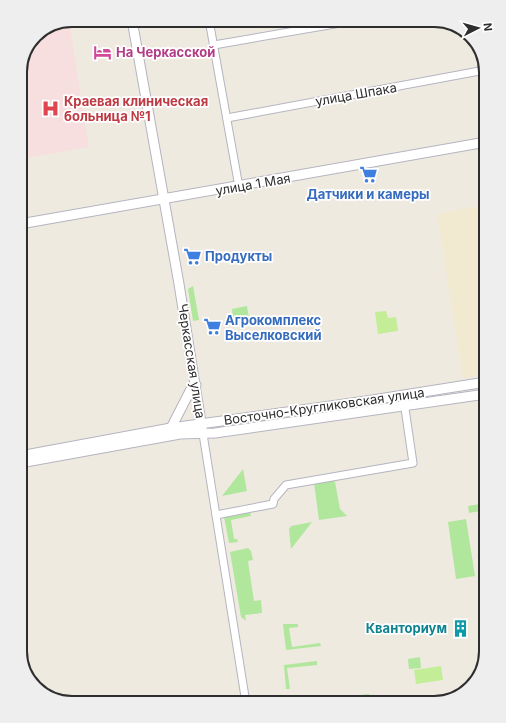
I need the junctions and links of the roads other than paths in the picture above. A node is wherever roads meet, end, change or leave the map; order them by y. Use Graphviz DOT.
graph roads {
  1 [pos="133,27"];
  2 [pos="210,27"];
  3 [pos="318,27"];
  4 [pos="214,45"];
  5 [pos="479,71"];
  6 [pos="227,118"];
  7 [pos="479,143"];
  8 [pos="239,186"];
  9 [pos="164,198"];
  10 [pos="27,223"];
  11 [pos="479,383"];
  12 [pos="196,385"];
  13 [pos="402,395"];
  14 [pos="479,395"];
  15 [pos="404,407"];
  16 [pos="202,424"];
  17 [pos="171,428"];
  18 [pos="203,434"];
  19 [pos="27,455"];
  20 [pos="27,462"];
  21 [pos="216,515"];
  22 [pos="245,696"];
  1 -- 9 [label="street, Черкасская улица"];
  2 -- 4 [label="street"];
  3 -- 4 [label="street"];
  4 -- 6 [label="street"];
  5 -- 6 [label="street, улица Шпака"];
  6 -- 8 [label="street"];
  7 -- 8 [label="street, улица 1 Мая"];
  8 -- 9 [label="street, улица 1 Мая"];
  9 -- 10 [label="street, улица 1 Мая"];
  9 -- 12 [label="street, Черкасская улица"];
  11 -- 13 [label="street, Восточно-Кругликовская улица"];
  12 -- 16 [label="street, Черкасская улица"];
  12 -- 17 [label="street"];
  13 -- 15 [label="street"];
  13 -- 16 [label="street, Восточно-Кругликовская улица"];
  14 -- 15 [label="street, Восточно-Кругликовская улица"];
  15 -- 18 [label="street, Восточно-Кругликовская улица"];
  15 -- 21 [label="street"];
  16 -- 17 [label="street, Восточно-Кругликовская улица"];
  16 -- 18 [label="street, Черкасская улица"];
  17 -- 19 [label="street, Восточно-Кругликовская улица"];
  18 -- 20 [label="street, Восточно-Кругликовская улица"];
  18 -- 21 [label="street, Черкасская улица"];
  21 -- 22 [label="street, Черкасская улица"];
}
